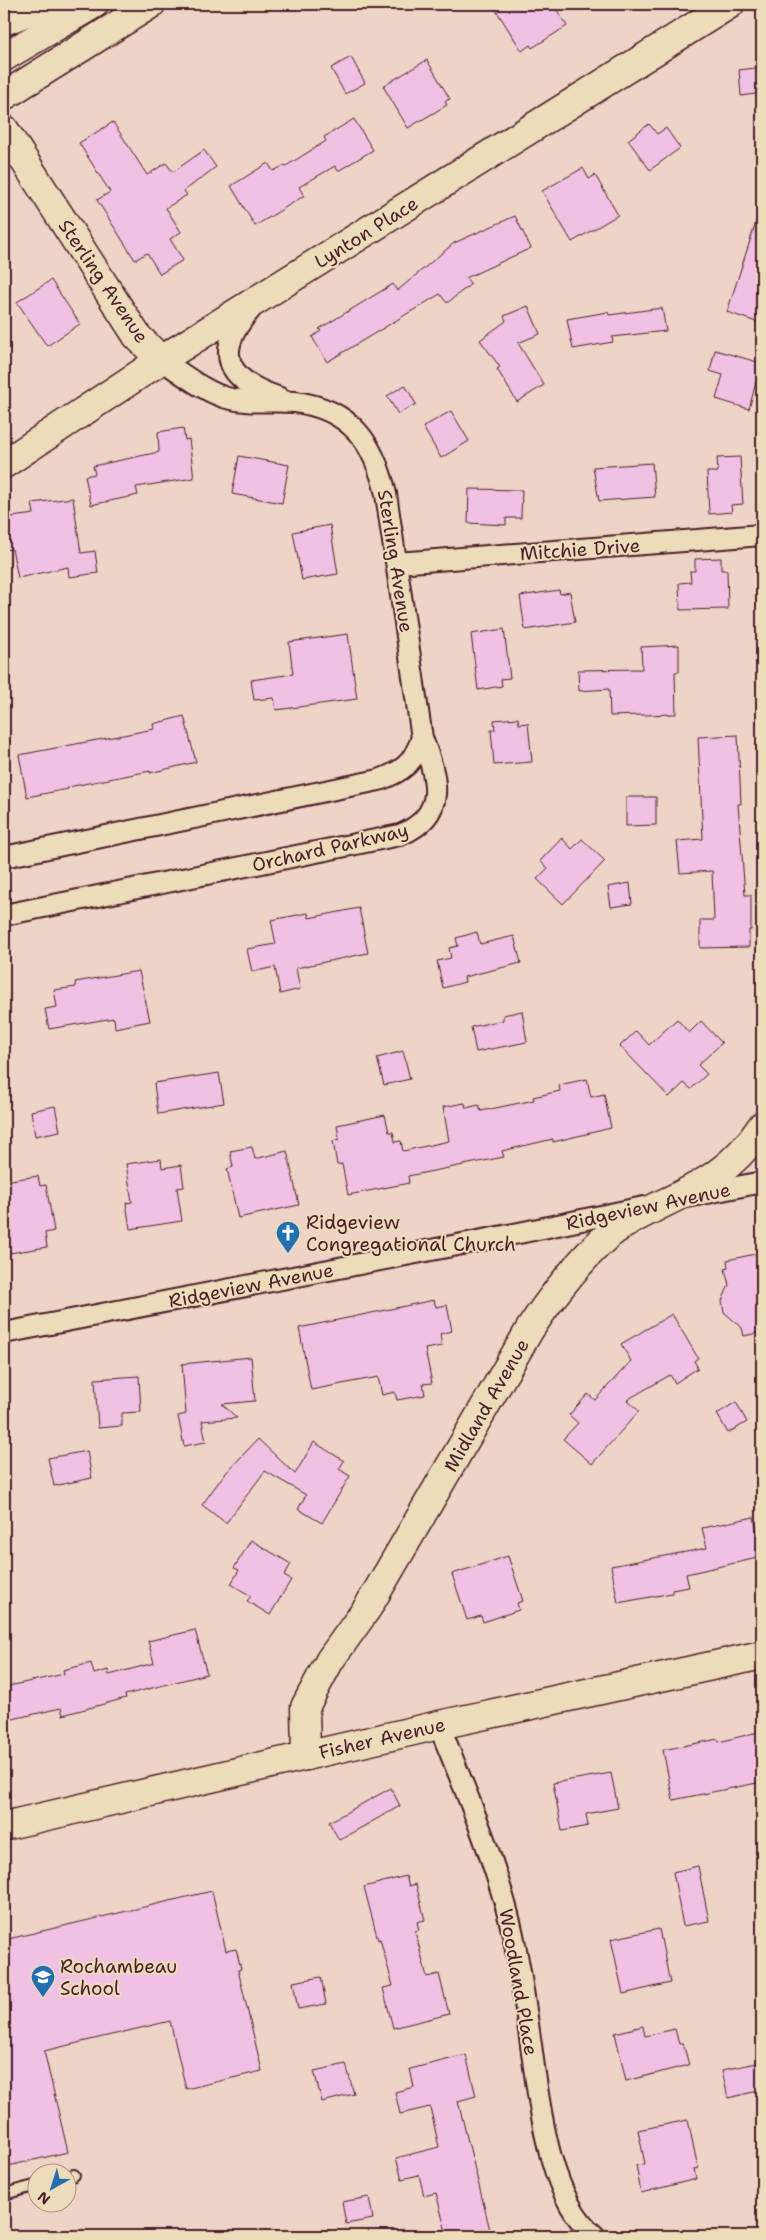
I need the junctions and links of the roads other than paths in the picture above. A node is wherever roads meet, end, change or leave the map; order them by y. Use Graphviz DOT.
graph roads {
  1 [pos="12,4"];
  2 [pos="94,4"];
  3 [pos="151,4"];
  4 [pos="730,4"];
  5 [pos="45,5"];
  6 [pos="4,21"];
  7 [pos="4,57"];
  8 [pos="4,96"];
  9 [pos="4,129"];
  10 [pos="263,297"];
  11 [pos="161,360"];
  12 [pos="294,402"];
  13 [pos="4,464"];
  14 [pos="762,535"];
  15 [pos="397,563"];
  16 [pos="422,738"];
  17 [pos="4,857"];
  18 [pos="4,915"];
  19 [pos="762,1126"];
  20 [pos="762,1182"];
  21 [pos="670,1201"];
  22 [pos="4,1333"];
  23 [pos="762,1656"];
  24 [pos="439,1725"];
  25 [pos="306,1756"];
  26 [pos="4,1826"];
  27 [pos="28,2188"];
  28 [pos="4,2194"];
  29 [pos="594,2236"];
  1 -- 5 [label="street"];
  2 -- 7 [label="street"];
  3 -- 8 [label="street"];
  4 -- 10 [label="street, Lynton Place"];
  5 -- 6 [label="street"];
  9 -- 11 [label="street, Sterling Avenue"];
  10 -- 11 [label="street, Lynton Place"];
  10 -- 12 [label="street, Sterling Avenue"];
  11 -- 12 [label="street, Sterling Avenue"];
  11 -- 13 [label="street, Lynton Place"];
  12 -- 15 [label="street, Sterling Avenue"];
  14 -- 15 [label="street, Mitchie Drive"];
  15 -- 16 [label="street, Sterling Avenue"];
  16 -- 17 [label="street"];
  16 -- 18 [label="street, Orchard Parkway"];
  19 -- 21 [label="street, Midland Avenue"];
  20 -- 21 [label="street, Ridgeview Avenue"];
  21 -- 22 [label="street, Ridgeview Avenue"];
  21 -- 25 [label="street, Midland Avenue"];
  23 -- 24 [label="street, Fisher Avenue"];
  24 -- 25 [label="street, Fisher Avenue"];
  24 -- 29 [label="street, Woodland Place"];
  25 -- 26 [label="street, Fisher Avenue"];
  27 -- 28 [label="lane"];
}
